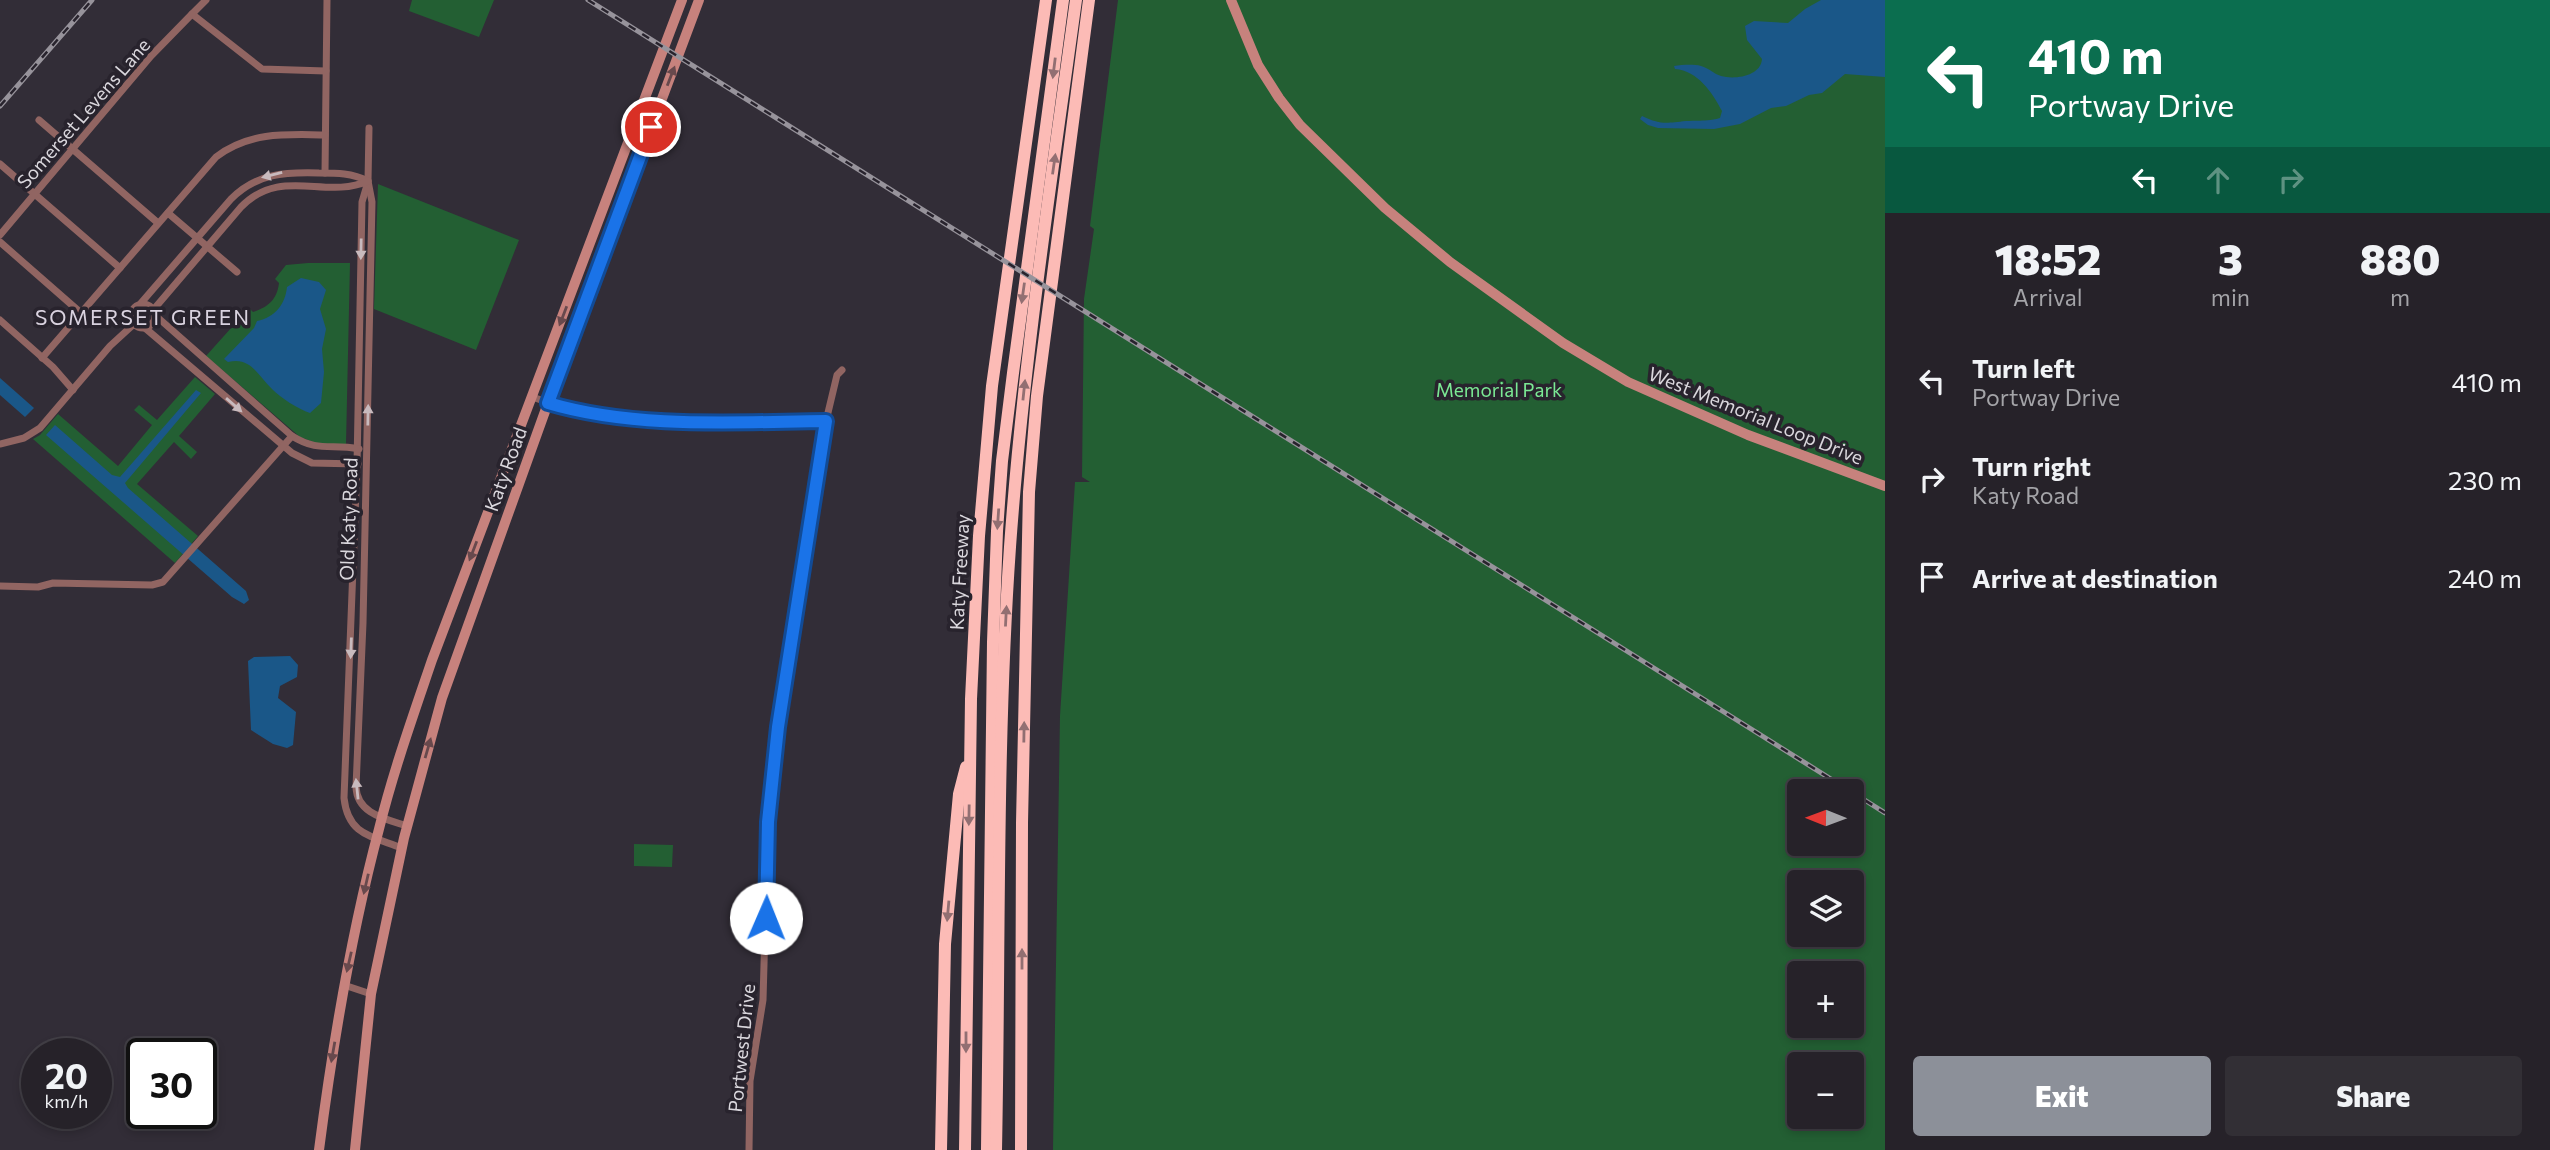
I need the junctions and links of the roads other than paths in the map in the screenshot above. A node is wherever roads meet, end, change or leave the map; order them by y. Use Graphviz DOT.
graph roads {
  1 [pos="206,0"];
  2 [pos="327,0"];
  3 [pos="682,0"];
  4 [pos="699,0"];
  5 [pos="1046,0"];
  6 [pos="1063,0"];
  7 [pos="1076,0"];
  8 [pos="1089,0"];
  9 [pos="1231,0"];
  10 [pos="192,14"];
  11 [pos="326,71"];
  12 [pos="39,120"];
  13 [pos="369,128"];
  14 [pos="325,135"];
  15 [pos="73,149"];
  16 [pos="1,164"];
  17 [pos="315,173"];
  18 [pos="325,173"];
  19 [pos="368,181"];
  20 [pos="314,185"];
  21 [pos="35,194"];
  22 [pos="168,213"];
  23 [pos="159,223"];
  24 [pos="0,234"];
  25 [pos="198,238"];
  26 [pos="0,242"];
  27 [pos="208,247"];
  28 [pos="587,252"];
  29 [pos="604,255"];
  30 [pos="120,268"];
  31 [pos="237,272"];
  32 [pos="141,303"];
  33 [pos="81,313"];
  34 [pos="155,313"];
  35 [pos="360,316"];
  36 [pos="370,316"];
  37 [pos="0,320"];
  38 [pos="134,324"];
  39 [pos="145,328"];
  40 [pos="42,358"];
  41 [pos="544,365"];
  42 [pos="561,370"];
  43 [pos="842,370"];
  44 [pos="219,372"];
  45 [pos="209,383"];
  46 [pos="73,390"];
  47 [pos="532,397"];
  48 [pos="548,403"];
  49 [pos="826,421"];
  50 [pos="292,436"];
  51 [pos="0,444"];
  52 [pos="282,446"];
  53 [pos="357,448"];
  54 [pos="367,457"];
  55 [pos="357,465"];
  56 [pos="1885,486"];
  57 [pos="0,586"];
  58 [pos="352,623"];
  59 [pos="363,624"];
  60 [pos="971,747"];
  61 [pos="407,826"];
  62 [pos="379,828"];
  63 [pos="403,843"];
  64 [pos="344,985"];
  65 [pos="372,995"];
  66 [pos="319,1150"];
  67 [pos="355,1150"];
  68 [pos="748,1150"];
  69 [pos="940,1150"];
  70 [pos="965,1150"];
  71 [pos="987,1150"];
  72 [pos="996,1150"];
  73 [pos="1023,1150"];
  1 -- 10 [label="street, Somerset Levens Lane"];
  2 -- 11 [label="street"];
  3 -- 28 [label="main road, Katy Road"];
  29 -- 4 [label="main road, Katy Road, one-way"];
  5 -- 60 [label="highway, Katy Freeway"];
  6 -- 71 [label="highway, one-way"];
  72 -- 7 [label="highway, one-way"];
  73 -- 8 [label="highway, one-way"];
  9 -- 56 [label="main road, West Memorial Loop Drive"];
  10 -- 11 [label="street"];
  10 -- 15 [label="street, Somerset Levens Lane"];
  11 -- 14 [label="street"];
  12 -- 15 [label="street"];
  13 -- 19 [label="street, Old Katy Road"];
  14 -- 18 [label="street"];
  14 -- 22 [label="street"];
  15 -- 21 [label="street, Somerset Levens Lane"];
  15 -- 23 [label="street"];
  16 -- 21 [label="street"];
  17 -- 18 [label="street"];
  17 -- 20 [label="street"];
  17 -- 25 [label="street, one-way"];
  18 -- 19 [label="street"];
  19 -- 20 [label="street"];
  19 -- 35 [label="street, Old Katy Road, one-way"];
  19 -- 36 [label="street, Old Katy Road"];
  20 -- 27 [label="street"];
  21 -- 24 [label="street, Somerset Levens Lane"];
  21 -- 30 [label="street"];
  22 -- 23 [label="street"];
  22 -- 25 [label="street"];
  23 -- 30 [label="street"];
  25 -- 27 [label="street"];
  25 -- 32 [label="street"];
  26 -- 33 [label="street"];
  27 -- 31 [label="street"];
  27 -- 34 [label="street"];
  28 -- 29 [label="main road"];
  28 -- 41 [label="main road, Katy Road, one-way"];
  29 -- 42 [label="main road, Katy Road"];
  30 -- 33 [label="street"];
  32 -- 34 [label="street"];
  32 -- 38 [label="street"];
  33 -- 40 [label="street"];
  34 -- 39 [label="street"];
  34 -- 44 [label="street"];
  35 -- 36 [label="street"];
  35 -- 53 [label="street, Old Katy Road"];
  54 -- 36 [label="street, Old Katy Road, one-way"];
  37 -- 40 [label="street"];
  38 -- 39 [label="street"];
  38 -- 46 [label="street"];
  39 -- 45 [label="street"];
  40 -- 46 [label="street"];
  41 -- 42 [label="main road"];
  41 -- 47 [label="main road, Katy Road"];
  42 -- 48 [label="main road, Katy Road"];
  43 -- 49 [label="street, Portwest Drive"];
  44 -- 45 [label="street"];
  44 -- 50 [label="street"];
  45 -- 52 [label="street, one-way"];
  46 -- 51 [label="street"];
  47 -- 48 [label="street"];
  47 -- 62 [label="main road, Katy Road, one-way"];
  48 -- 49 [label="street"];
  61 -- 48 [label="main road, Katy Road, one-way"];
  49 -- 68 [label="street, Portwest Drive"];
  50 -- 52 [label="street"];
  50 -- 53 [label="street"];
  52 -- 55 [label="street"];
  52 -- 57 [label="street"];
  53 -- 54 [label="street"];
  53 -- 55 [label="street, Old Katy Road"];
  54 -- 55 [label="street"];
  54 -- 59 [label="street, Old Katy Road"];
  55 -- 58 [label="street, Old Katy Road"];
  58 -- 59 [label="street"];
  58 -- 62 [label="street, Old Katy Road, one-way"];
  62 -- 59 [label="street, Old Katy Road, one-way"];
  60 -- 69 [label="highway, one-way"];
  60 -- 70 [label="highway, Katy Freeway, one-way"];
  61 -- 62 [label="street, Old Katy Road"];
  61 -- 63 [label="main road, Katy Road"];
  62 -- 63 [label="street, Old Katy Road"];
  62 -- 64 [label="main road, one-way"];
  63 -- 65 [label="main road"];
  64 -- 65 [label="street"];
  64 -- 66 [label="main road, one-way"];
  65 -- 67 [label="main road"];
}
